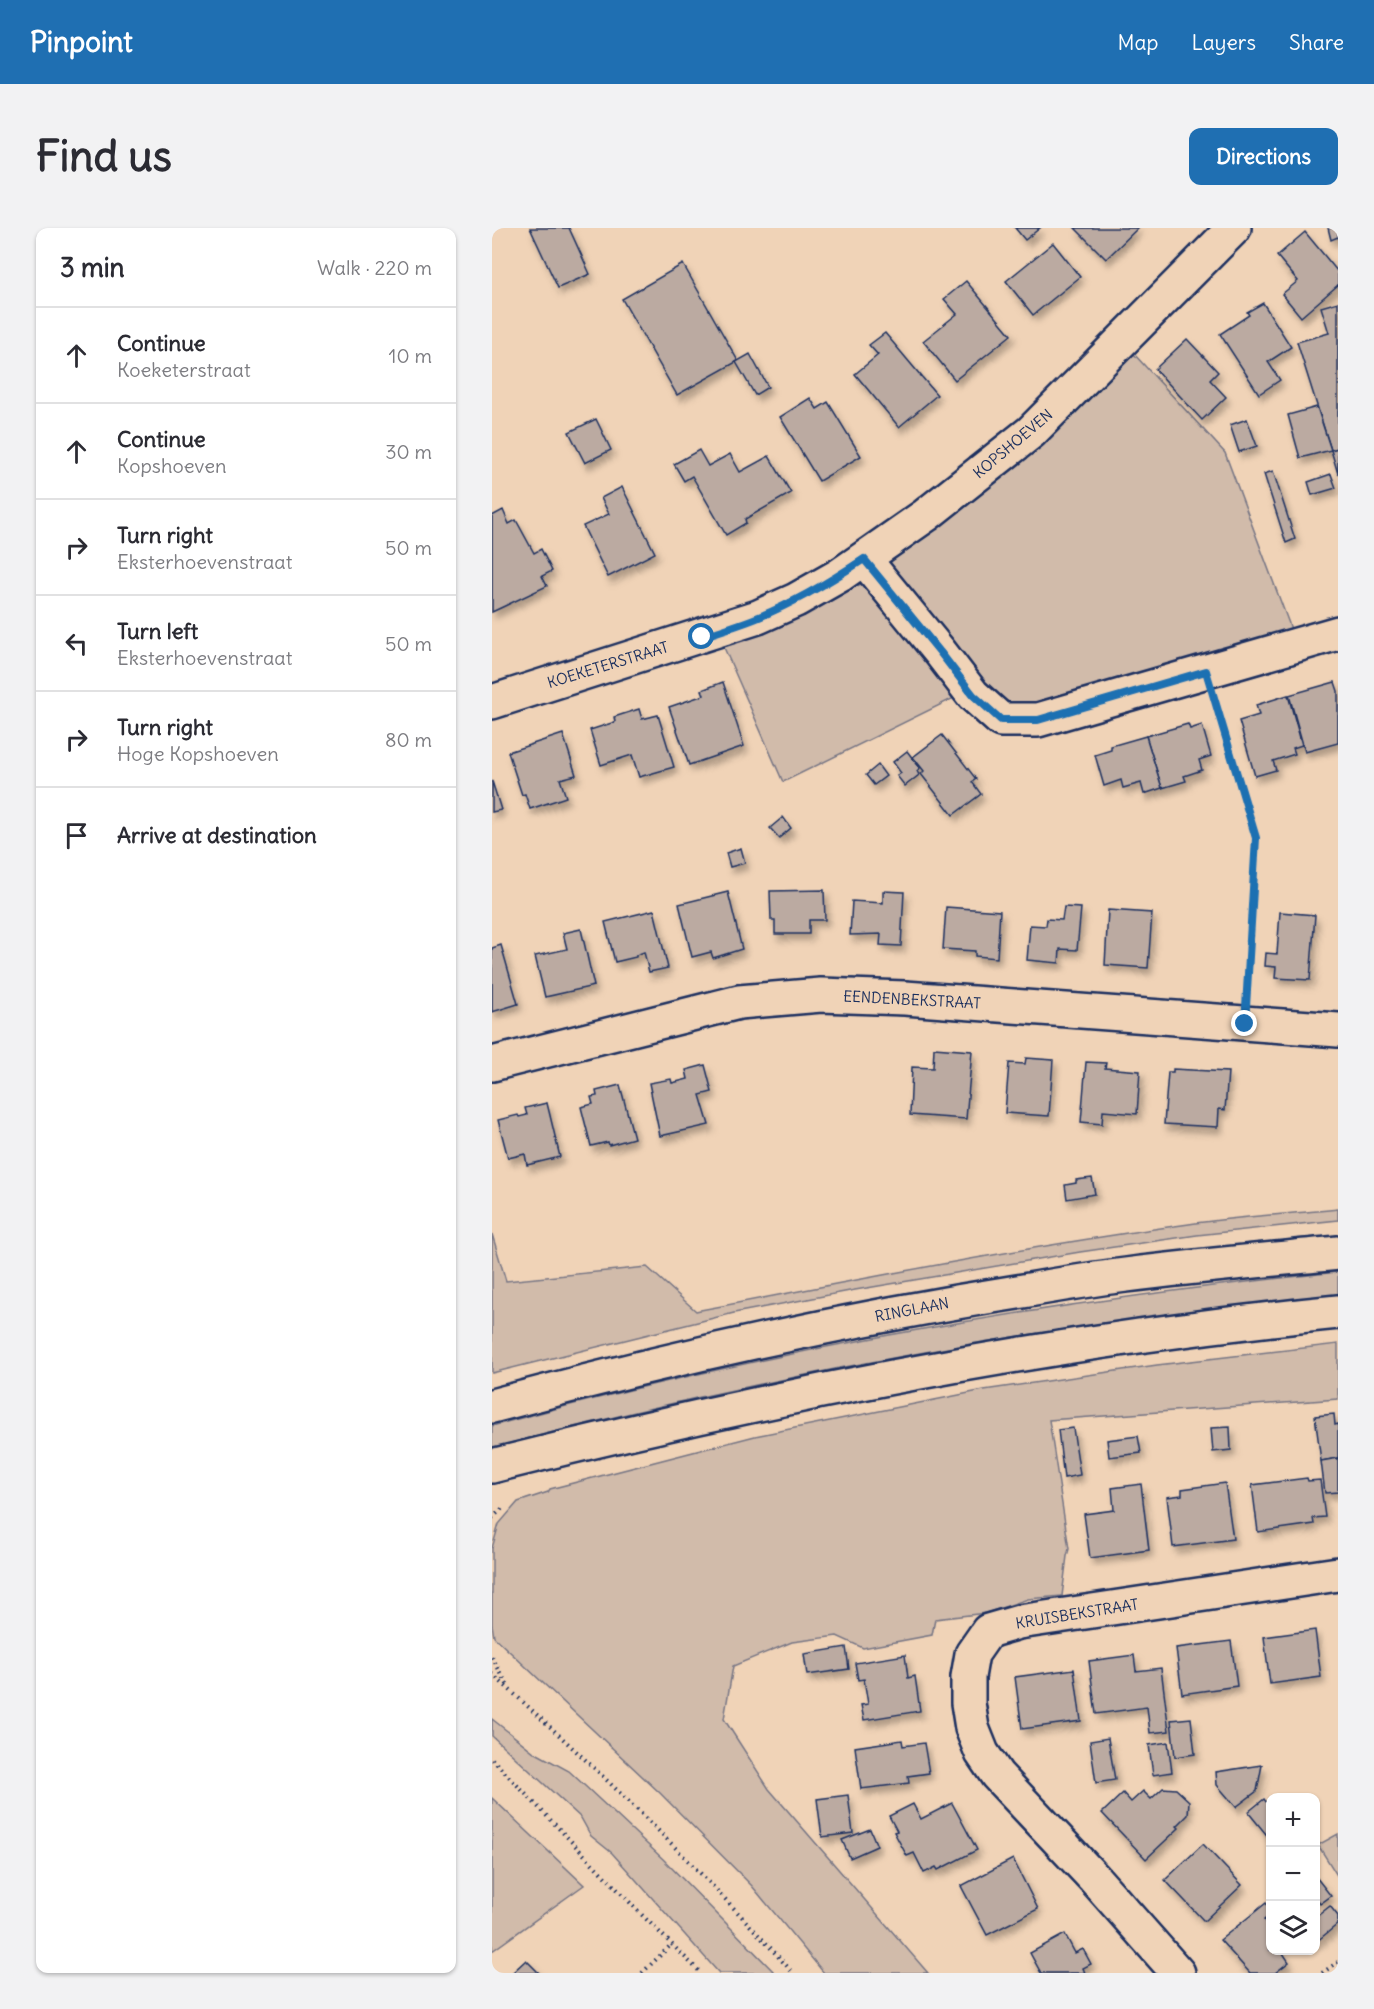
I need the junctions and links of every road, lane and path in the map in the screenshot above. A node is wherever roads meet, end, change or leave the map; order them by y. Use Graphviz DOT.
graph roads {
  1 [pos="1230,229"];
  2 [pos="864,559"];
  3 [pos="758,617"];
  4 [pos="1338,633"];
  5 [pos="1206,671"];
  6 [pos="492,702"];
  7 [pos="1245,1024"];
  8 [pos="1338,1030"];
  9 [pos="492,1064"];
  10 [pos="1338,1253"];
  11 [pos="1338,1312"];
  12 [pos="492,1406"];
  13 [pos="492,1466"];
  14 [pos="505,1506"];
  15 [pos="492,1518"];
  16 [pos="1338,1574"];
  17 [pos="492,1658"];
  18 [pos="492,1674"];
  19 [pos="511,1691"];
  20 [pos="492,1759"];
  21 [pos="672,1944"];
  22 [pos="1338,1962"];
  23 [pos="642,1973"];
  24 [pos="701,1973"];
  25 [pos="793,1973"];
  26 [pos="1178,1973"];
  27 [pos="1322,1973"];
  1 -- 2 [label="main road, KOPSHOEVEN"];
  2 -- 3 [label="main road, KOPSHOEVEN"];
  2 -- 5 [label="main road"];
  3 -- 6 [label="main road, KOEKETERSTRAAT"];
  4 -- 5 [label="main road"];
  5 -- 7 [label="path"];
  7 -- 8 [label="main road, EENDENBEKSTRAAT"];
  7 -- 9 [label="main road, EENDENBEKSTRAAT"];
  10 -- 12 [label="main road, RINGLAAN"];
  11 -- 13 [label="main road"];
  14 -- 15 [label="path"];
  16 -- 26 [label="main road, KRUISBEKSTRAAT"];
  17 -- 19 [label="path"];
  18 -- 19 [label="path"];
  19 -- 25 [label="path"];
  20 -- 21 [label="path"];
  21 -- 23 [label="path"];
  21 -- 24 [label="path"];
  22 -- 27 [label="path"];
}
